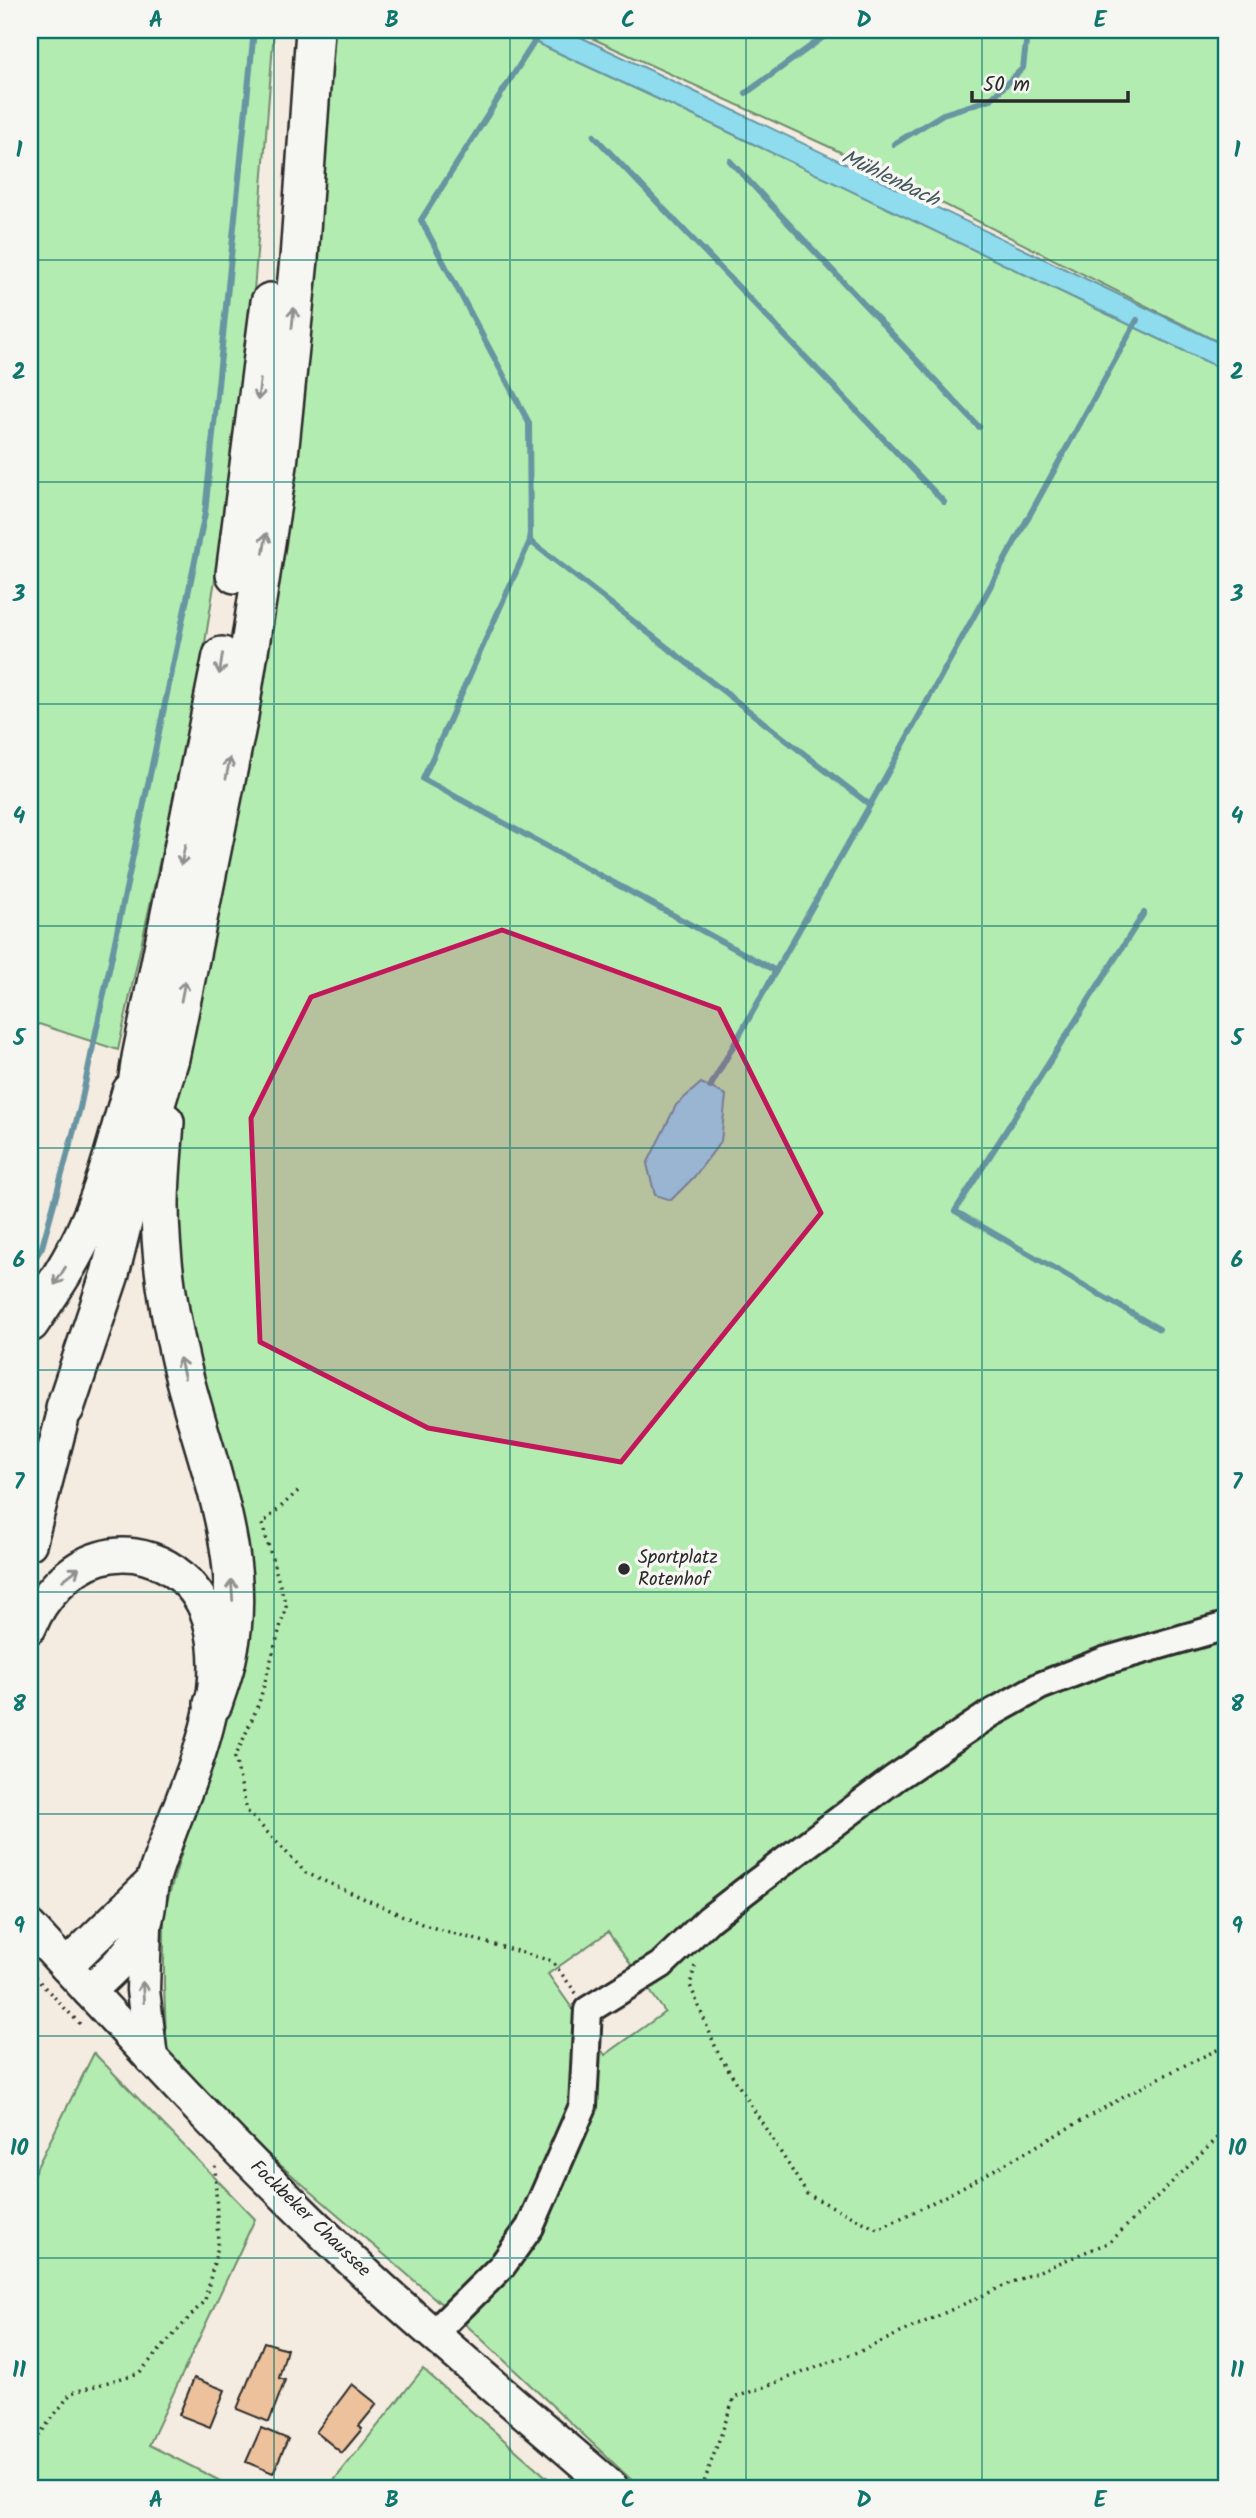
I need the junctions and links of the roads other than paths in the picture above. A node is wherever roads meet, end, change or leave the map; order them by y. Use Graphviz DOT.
graph roads {
  1 [pos="290,30"];
  2 [pos="315,30"];
  3 [pos="155,1058"];
  4 [pos="30,1323"];
  5 [pos="65,1408"];
  6 [pos="30,1543"];
  7 [pos="1226,1626"];
  8 [pos="30,1627"];
  9 [pos="214,1704"];
  10 [pos="152,1882"];
  11 [pos="145,1925"];
  12 [pos="30,1927"];
  13 [pos="66,1966"];
  14 [pos="89,1991"];
  15 [pos="151,2058"];
  16 [pos="434,2333"];
  17 [pos="612,2488"];
  1 -- 3 [label="highway, one-way"];
  3 -- 2 [label="highway, one-way"];
  3 -- 4 [label="highway, one-way"];
  3 -- 5 [label="highway"];
  9 -- 3 [label="highway, one-way"];
  5 -- 6 [label="main road"];
  7 -- 16 [label="lane"];
  8 -- 9 [label="main road, one-way"];
  9 -- 10 [label="main road"];
  10 -- 11 [label="main road"];
  10 -- 13 [label="main road"];
  11 -- 14 [label="main road"];
  15 -- 11 [label="main road, one-way"];
  12 -- 13 [label="main road, Fockbeker Chaussee"];
  13 -- 14 [label="main road, Fockbeker Chaussee"];
  14 -- 15 [label="main road, Fockbeker Chaussee"];
  15 -- 16 [label="main road, Fockbeker Chaussee"];
  16 -- 17 [label="main road, Fockbeker Chaussee"];
}
